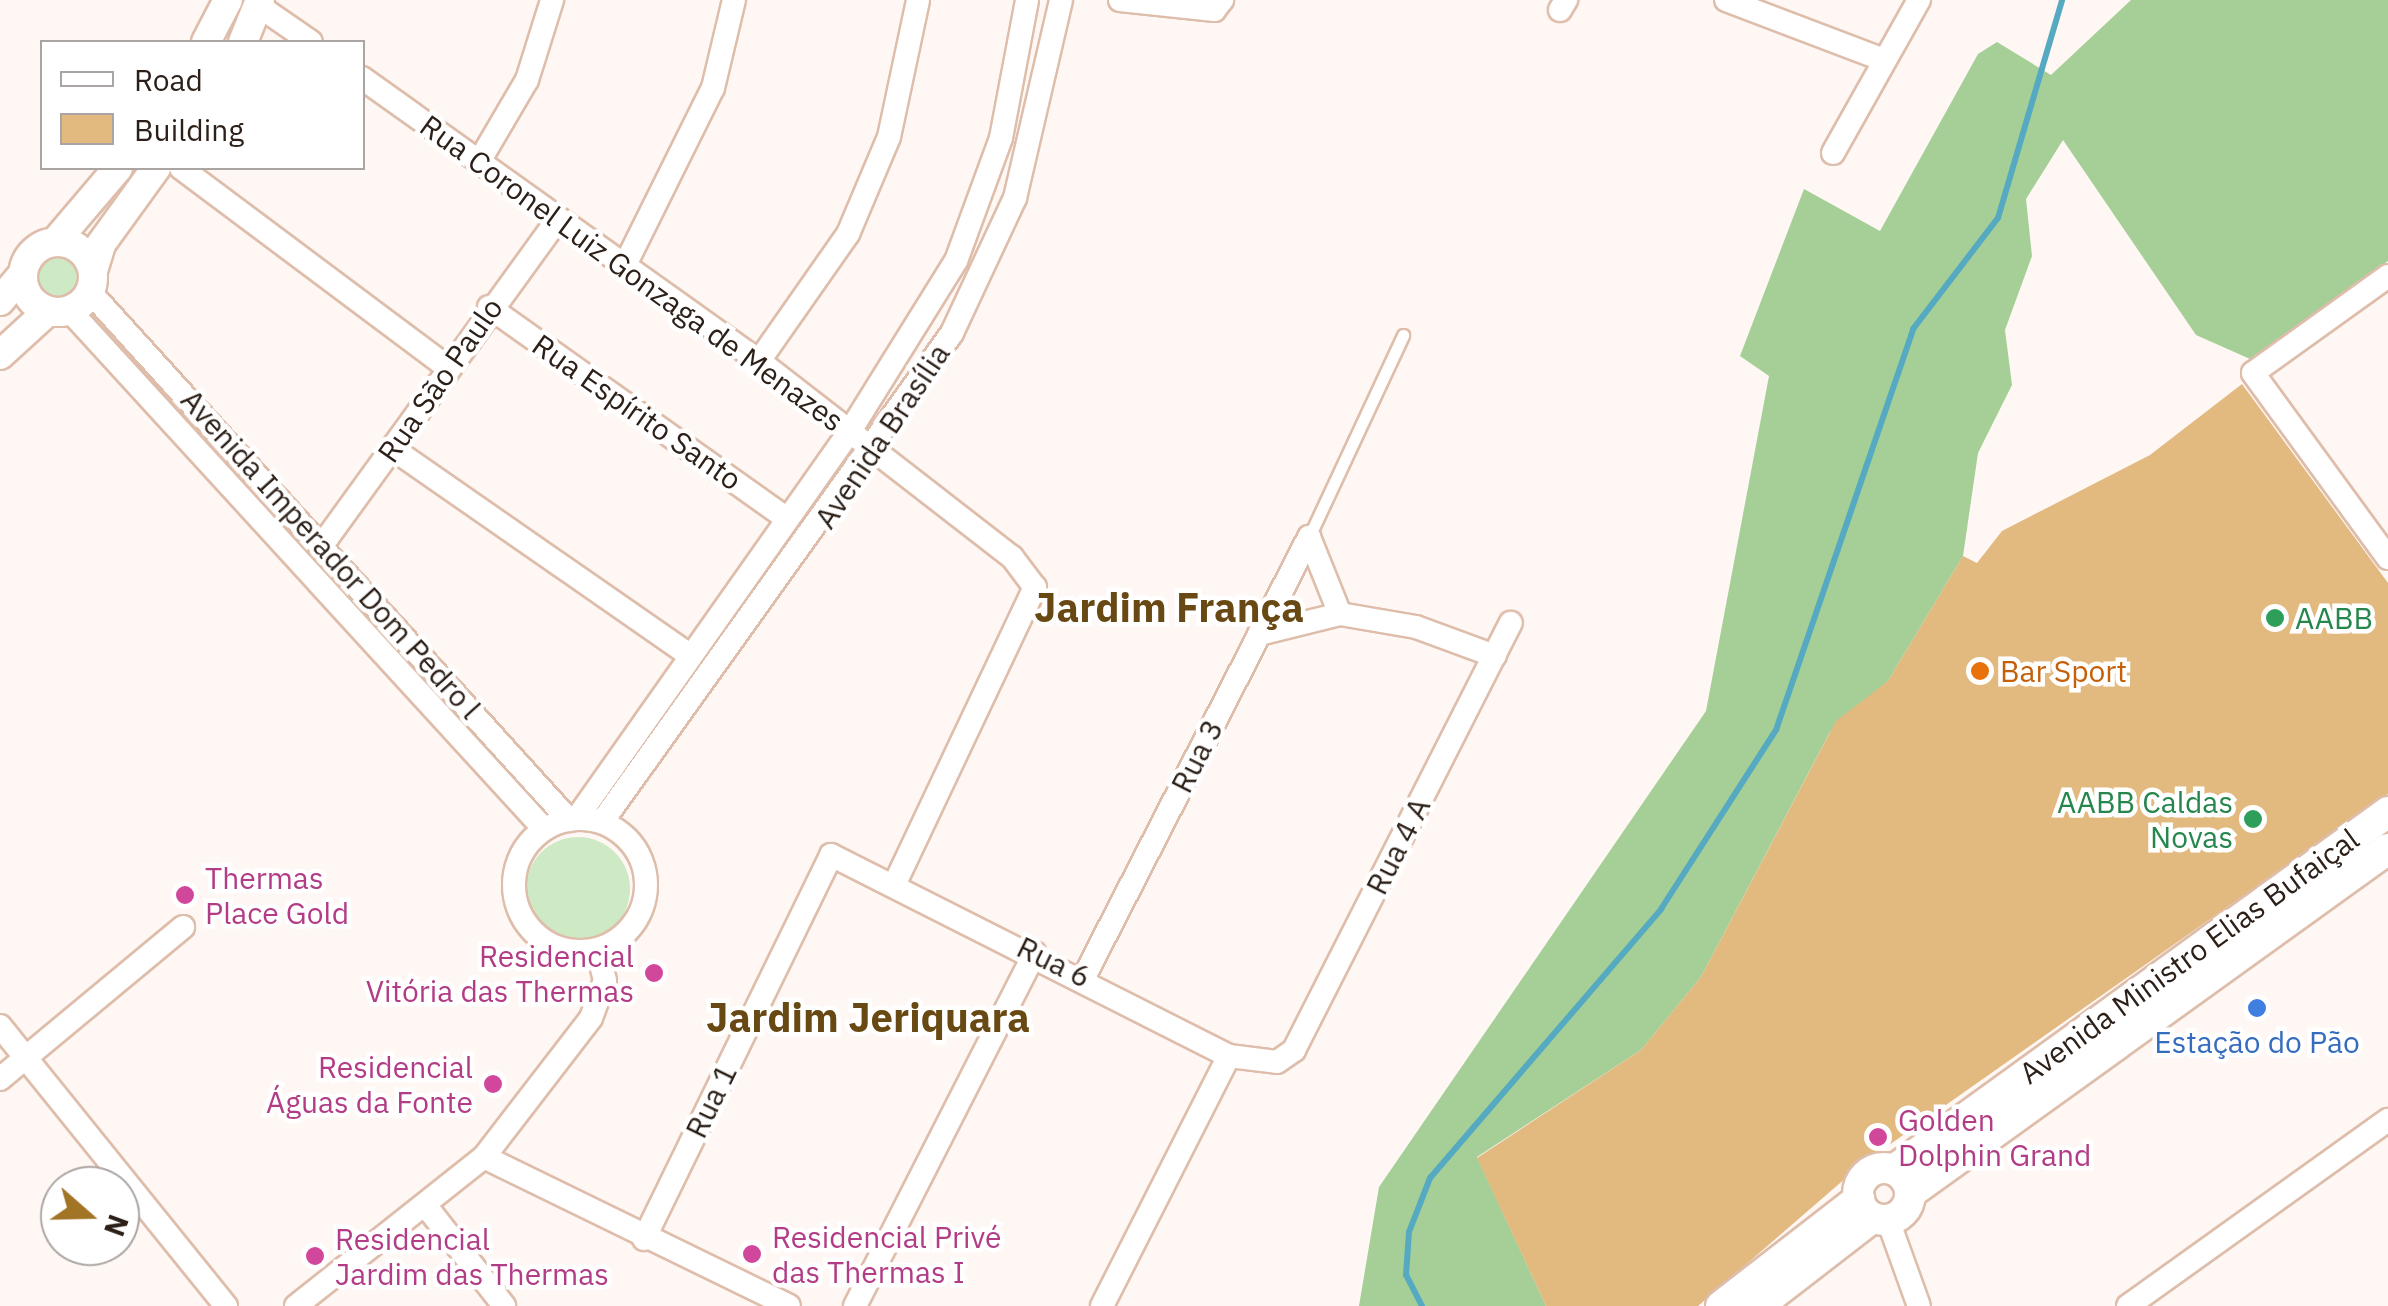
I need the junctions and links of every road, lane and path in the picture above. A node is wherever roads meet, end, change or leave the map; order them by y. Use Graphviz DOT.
graph roads {
  1 [pos="228,0"];
  2 [pos="552,0"];
  3 [pos="734,0"];
  4 [pos="918,0"];
  5 [pos="1028,0"];
  6 [pos="1061,0"];
  7 [pos="1120,0"];
  8 [pos="1222,0"];
  9 [pos="1726,0"];
  10 [pos="1919,0"];
  11 [pos="259,3"];
  12 [pos="207,40"];
  13 [pos="244,40"];
  14 [pos="308,40"];
  15 [pos="1884,60"];
  16 [pos="365,80"];
  17 [pos="1833,153"];
  18 [pos="480,160"];
  19 [pos="116,170"];
  20 [pos="155,170"];
  21 [pos="184,170"];
  22 [pos="557,221"];
  23 [pos="54,242"];
  24 [pos="625,266"];
  25 [pos="23,274"];
  26 [pos="2388,276"];
  27 [pos="75,296"];
  28 [pos="0,301"];
  29 [pos="489,307"];
  30 [pos="1403,335"];
  31 [pos="0,355"];
  32 [pos="759,361"];
  33 [pos="447,367"];
  34 [pos="850,431"];
  35 [pos="392,449"];
  36 [pos="876,451"];
  37 [pos="785,516"];
  38 [pos="1310,537"];
  39 [pos="326,541"];
  40 [pos="2386,550"];
  41 [pos="1340,614"];
  42 [pos="1512,623"];
  43 [pos="1259,634"];
  44 [pos="688,654"];
  45 [pos="1495,656"];
  46 [pos="2388,812"];
  47 [pos="573,819"];
  48 [pos="602,822"];
  49 [pos="544,829"];
  50 [pos="2388,849"];
  51 [pos="831,855"];
  52 [pos="894,885"];
  53 [pos="183,927"];
  54 [pos="597,950"];
  55 [pos="1036,953"];
  56 [pos="1085,975"];
  57 [pos="0,1026"];
  58 [pos="1230,1056"];
  59 [pos="25,1058"];
  60 [pos="1277,1062"];
  61 [pos="0,1079"];
  62 [pos="2388,1120"];
  63 [pos="484,1157"];
  64 [pos="1902,1182"];
  65 [pos="426,1206"];
  66 [pos="1873,1212"];
  67 [pos="644,1239"];
  68 [pos="226,1306"];
  69 [pos="296,1306"];
  70 [pos="504,1306"];
  71 [pos="789,1306"];
  72 [pos="855,1306"];
  73 [pos="1102,1306"];
  74 [pos="1721,1306"];
  75 [pos="1758,1306"];
  76 [pos="1919,1306"];
  77 [pos="2128,1306"];
  1 -- 12 [label="street"];
  2 -- 18 [label="street"];
  3 -- 24 [label="street"];
  4 -- 32 [label="street"];
  5 -- 34 [label="street, Avenida Brasília"];
  6 -- 36 [label="street, Avenida Brasília"];
  7 -- 8 [label="street"];
  9 -- 15 [label="street"];
  10 -- 15 [label="street"];
  11 -- 13 [label="street"];
  11 -- 14 [label="street"];
  15 -- 17 [label="street"];
  16 -- 18 [label="street, Rua Coronel Luiz Gonzaga de Menazes"];
  18 -- 22 [label="street, Rua Coronel Luiz Gonzaga de Menazes"];
  19 -- 23 [label="street"];
  20 -- 27 [label="street"];
  21 -- 33 [label="street"];
  22 -- 24 [label="street, Rua Coronel Luiz Gonzaga de Menazes"];
  22 -- 29 [label="street, Rua São Paulo"];
  23 -- 25 [label="street"];
  23 -- 27 [label="street"];
  24 -- 32 [label="street, Rua Coronel Luiz Gonzaga de Menazes"];
  25 -- 27 [label="street"];
  25 -- 28 [label="street"];
  26 -- 40 [label="street"];
  27 -- 31 [label="street"];
  27 -- 39 [label="street, Avenida Imperador Dom Pedro l"];
  27 -- 49 [label="street, Avenida Imperador Dom Pedro l"];
  29 -- 33 [label="street, Rua São Paulo"];
  29 -- 37 [label="street, Rua Espírito Santo"];
  30 -- 38 [label="lane"];
  32 -- 34 [label="street, Rua Coronel Luiz Gonzaga de Menazes"];
  33 -- 35 [label="street, Rua São Paulo"];
  34 -- 36 [label="street, Rua Coronel Luiz Gonzaga de Menazes"];
  34 -- 37 [label="street, Avenida Brasília"];
  35 -- 39 [label="street, Rua São Paulo"];
  35 -- 44 [label="street"];
  36 -- 48 [label="street, Avenida Brasília"];
  36 -- 52 [label="street, Rua Coronel Luiz Gonzaga de Menazes"];
  37 -- 44 [label="street, Avenida Brasília"];
  38 -- 41 [label="street"];
  38 -- 43 [label="street, Rua 3"];
  39 -- 47 [label="street, Avenida Imperador Dom Pedro l"];
  41 -- 43 [label="street"];
  41 -- 45 [label="street"];
  42 -- 45 [label="street, Rua 4 A"];
  43 -- 56 [label="street, Rua 3"];
  44 -- 47 [label="street, Avenida Brasília"];
  45 -- 60 [label="street, Rua 4 A"];
  46 -- 64 [label="main road, Avenida Ministro Elias Bufaiçal"];
  47 -- 48 [label="street"];
  47 -- 49 [label="street"];
  48 -- 54 [label="street"];
  49 -- 54 [label="street"];
  50 -- 64 [label="main road, Avenida Ministro Elias Bufaiçal"];
  51 -- 52 [label="street, Rua 6"];
  51 -- 67 [label="street, Rua 1"];
  52 -- 55 [label="street, Rua 6"];
  53 -- 59 [label="street"];
  54 -- 63 [label="street"];
  55 -- 56 [label="street, Rua 6"];
  55 -- 72 [label="street"];
  56 -- 58 [label="street, Rua 6"];
  57 -- 59 [label="street"];
  58 -- 60 [label="street, Rua 6"];
  58 -- 73 [label="street"];
  59 -- 61 [label="street"];
  59 -- 68 [label="street"];
  62 -- 77 [label="street"];
  63 -- 65 [label="street"];
  63 -- 67 [label="street"];
  64 -- 66 [label="main road"];
  64 -- 66 [label="main road"];
  65 -- 69 [label="street"];
  65 -- 70 [label="street"];
  66 -- 74 [label="main road"];
  66 -- 75 [label="main road"];
  66 -- 76 [label="street"];
  67 -- 71 [label="street"];
}
